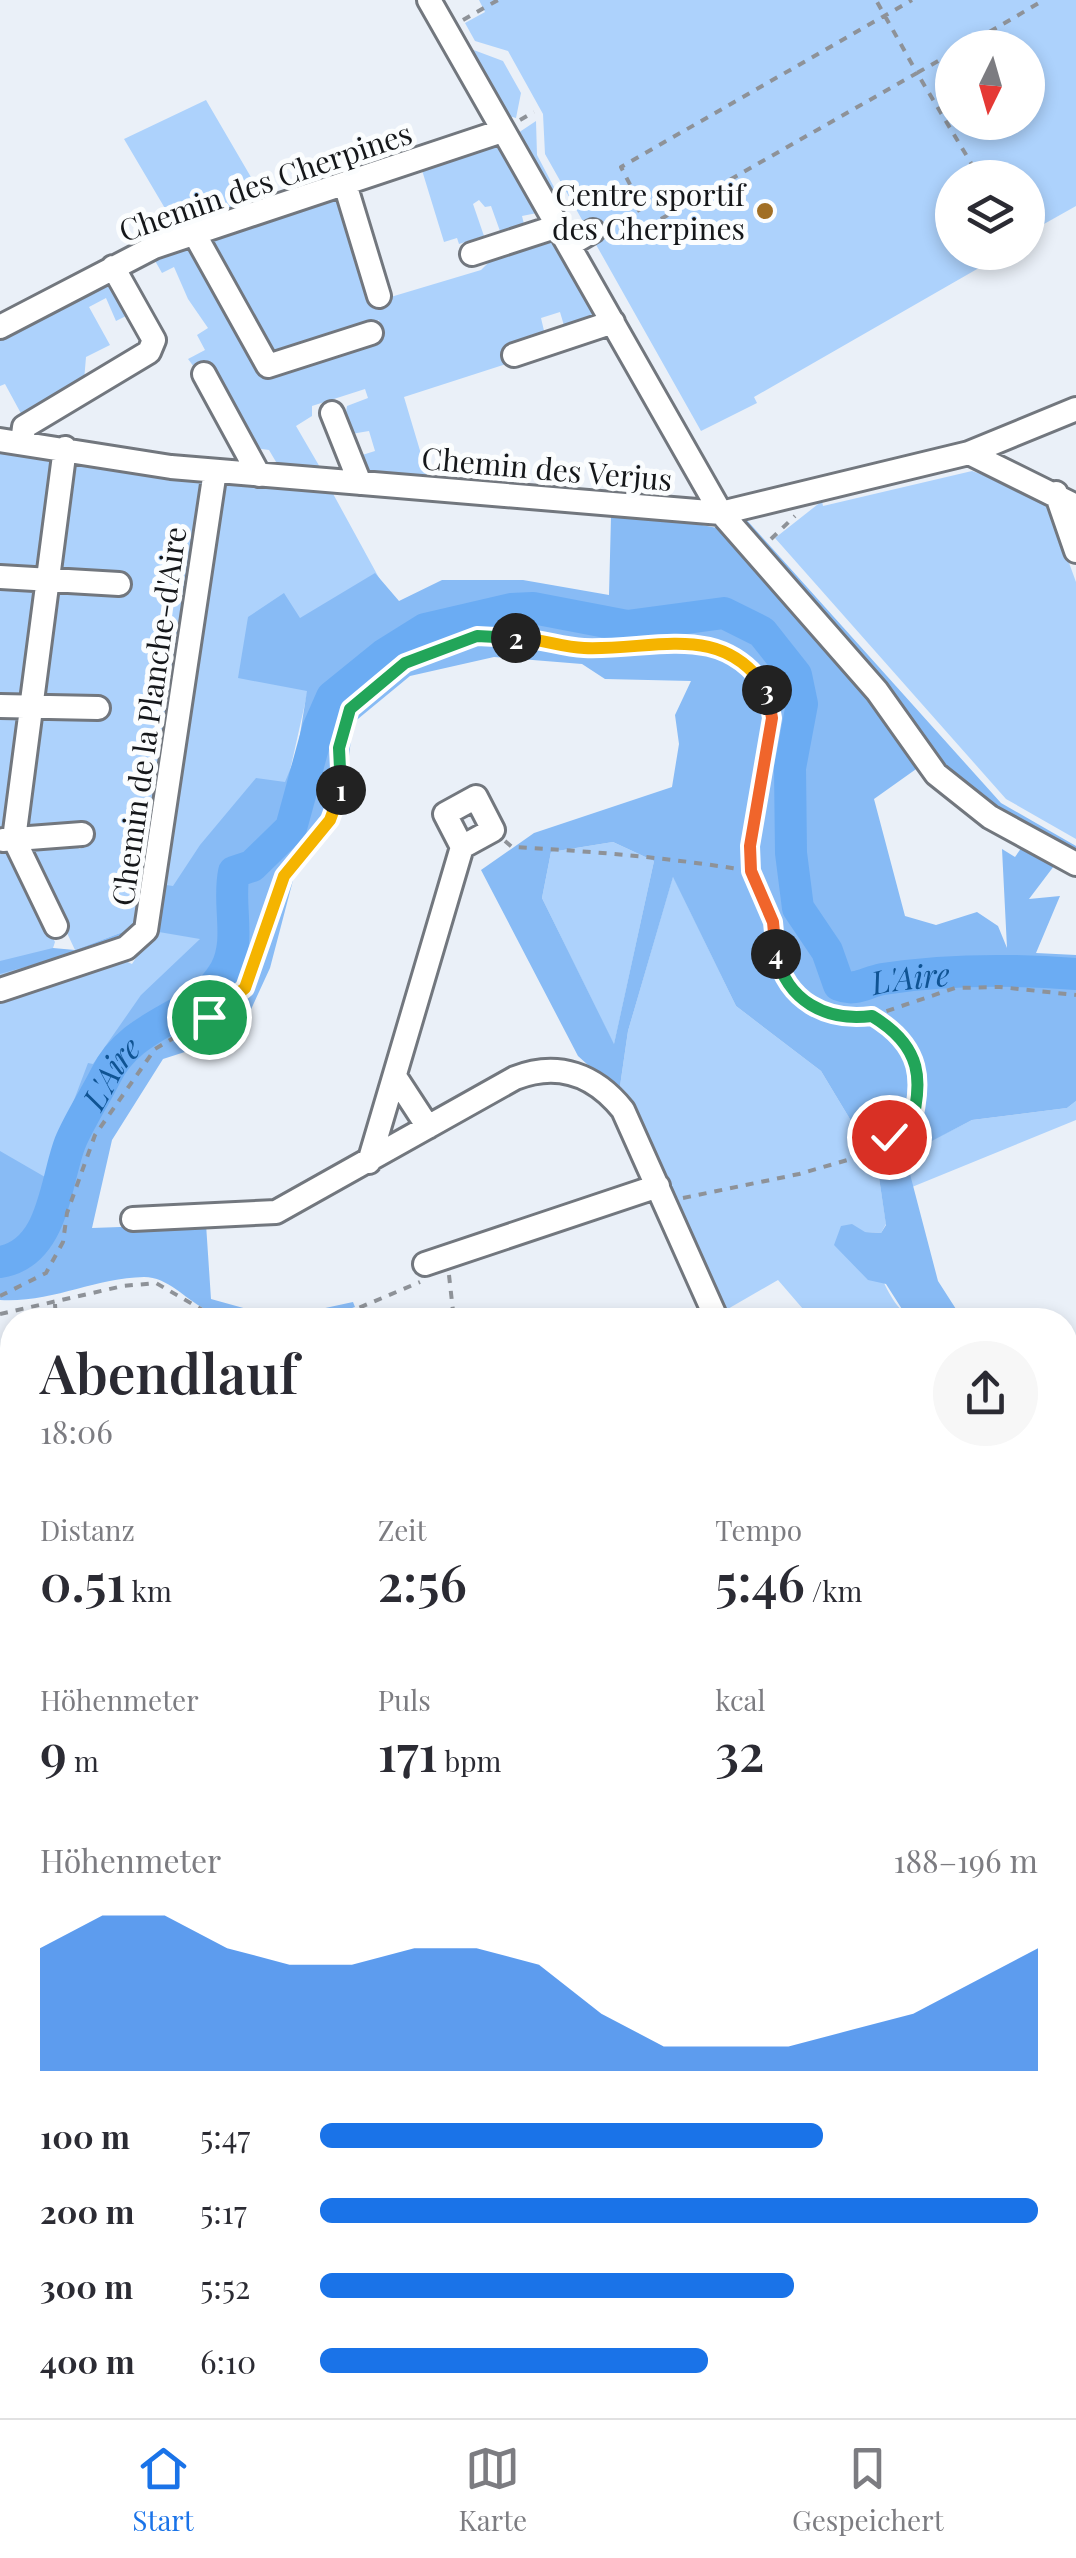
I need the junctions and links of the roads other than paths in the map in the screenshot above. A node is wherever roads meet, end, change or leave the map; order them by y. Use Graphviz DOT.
graph roads {
  1 [pos="429,0"];
  2 [pos="502,130"];
  3 [pos="345,184"];
  4 [pos="593,231"];
  5 [pos="194,233"];
  6 [pos="563,236"];
  7 [pos="472,254"];
  8 [pos="112,267"];
  9 [pos="379,296"];
  10 [pos="614,322"];
  11 [pos="0,327"];
  12 [pos="371,332"];
  13 [pos="514,355"];
  14 [pos="204,374"];
  15 [pos="1076,409"];
  16 [pos="332,413"];
  17 [pos="11,442"];
  18 [pos="64,448"];
  19 [pos="970,454"];
  20 [pos="215,471"];
  21 [pos="259,475"];
  22 [pos="360,483"];
  23 [pos="1066,500"];
  24 [pos="721,513"];
  25 [pos="1076,551"];
  26 [pos="0,577"];
  27 [pos="45,580"];
  28 [pos="119,584"];
  29 [pos="0,706"];
  30 [pos="30,707"];
  31 [pos="98,708"];
  32 [pos="82,834"];
  33 [pos="7,839"];
  34 [pos="462,847"];
  35 [pos="1076,864"];
  36 [pos="56,926"];
  37 [pos="0,990"];
  38 [pos="396,1078"];
  39 [pos="428,1127"];
  40 [pos="369,1162"];
  41 [pos="663,1197"];
  42 [pos="134,1219"];
  43 [pos="425,1264"];
  44 [pos="712,1308"];
  45 [pos="0,1841"];
  46 [pos="0,1866"];
  1 -- 2 [label="street"];
  2 -- 3 [label="street, Chemin des Cherpines"];
  2 -- 6 [label="street"];
  3 -- 5 [label="street, Chemin des Cherpines"];
  3 -- 9 [label="street"];
  4 -- 6 [label="street"];
  5 -- 8 [label="street, Chemin des Cherpines"];
  5 -- 12 [label="street"];
  6 -- 7 [label="street"];
  6 -- 10 [label="street"];
  8 -- 11 [label="street, Chemin des Cherpines"];
  8 -- 17 [label="street"];
  10 -- 13 [label="street"];
  10 -- 24 [label="street"];
  14 -- 21 [label="street"];
  15 -- 19 [label="street, Chemin des Verjus"];
  16 -- 22 [label="street"];
  17 -- 18 [label="street, Chemin des Verjus"];
  18 -- 20 [label="street, Chemin des Verjus"];
  18 -- 27 [label="street"];
  19 -- 23 [label="street"];
  19 -- 24 [label="street, Chemin des Verjus"];
  20 -- 21 [label="street, Chemin des Verjus"];
  20 -- 37 [label="street, Chemin de la Planche-d'Aire"];
  21 -- 22 [label="street, Chemin des Verjus"];
  22 -- 24 [label="street, Chemin des Verjus"];
  23 -- 25 [label="street"];
  24 -- 35 [label="street"];
  26 -- 27 [label="street"];
  27 -- 28 [label="street"];
  27 -- 30 [label="street"];
  29 -- 30 [label="street"];
  30 -- 31 [label="street"];
  30 -- 33 [label="street"];
  32 -- 33 [label="street"];
  33 -- 36 [label="street"];
  34 -- 34 [label="street"];
  34 -- 38 [label="street"];
  38 -- 39 [label="street"];
  38 -- 40 [label="street"];
  39 -- 40 [label="street"];
  39 -- 41 [label="street"];
  40 -- 42 [label="street"];
  41 -- 43 [label="street"];
  41 -- 44 [label="street"];
  45 -- 46 [label="street"];
}
